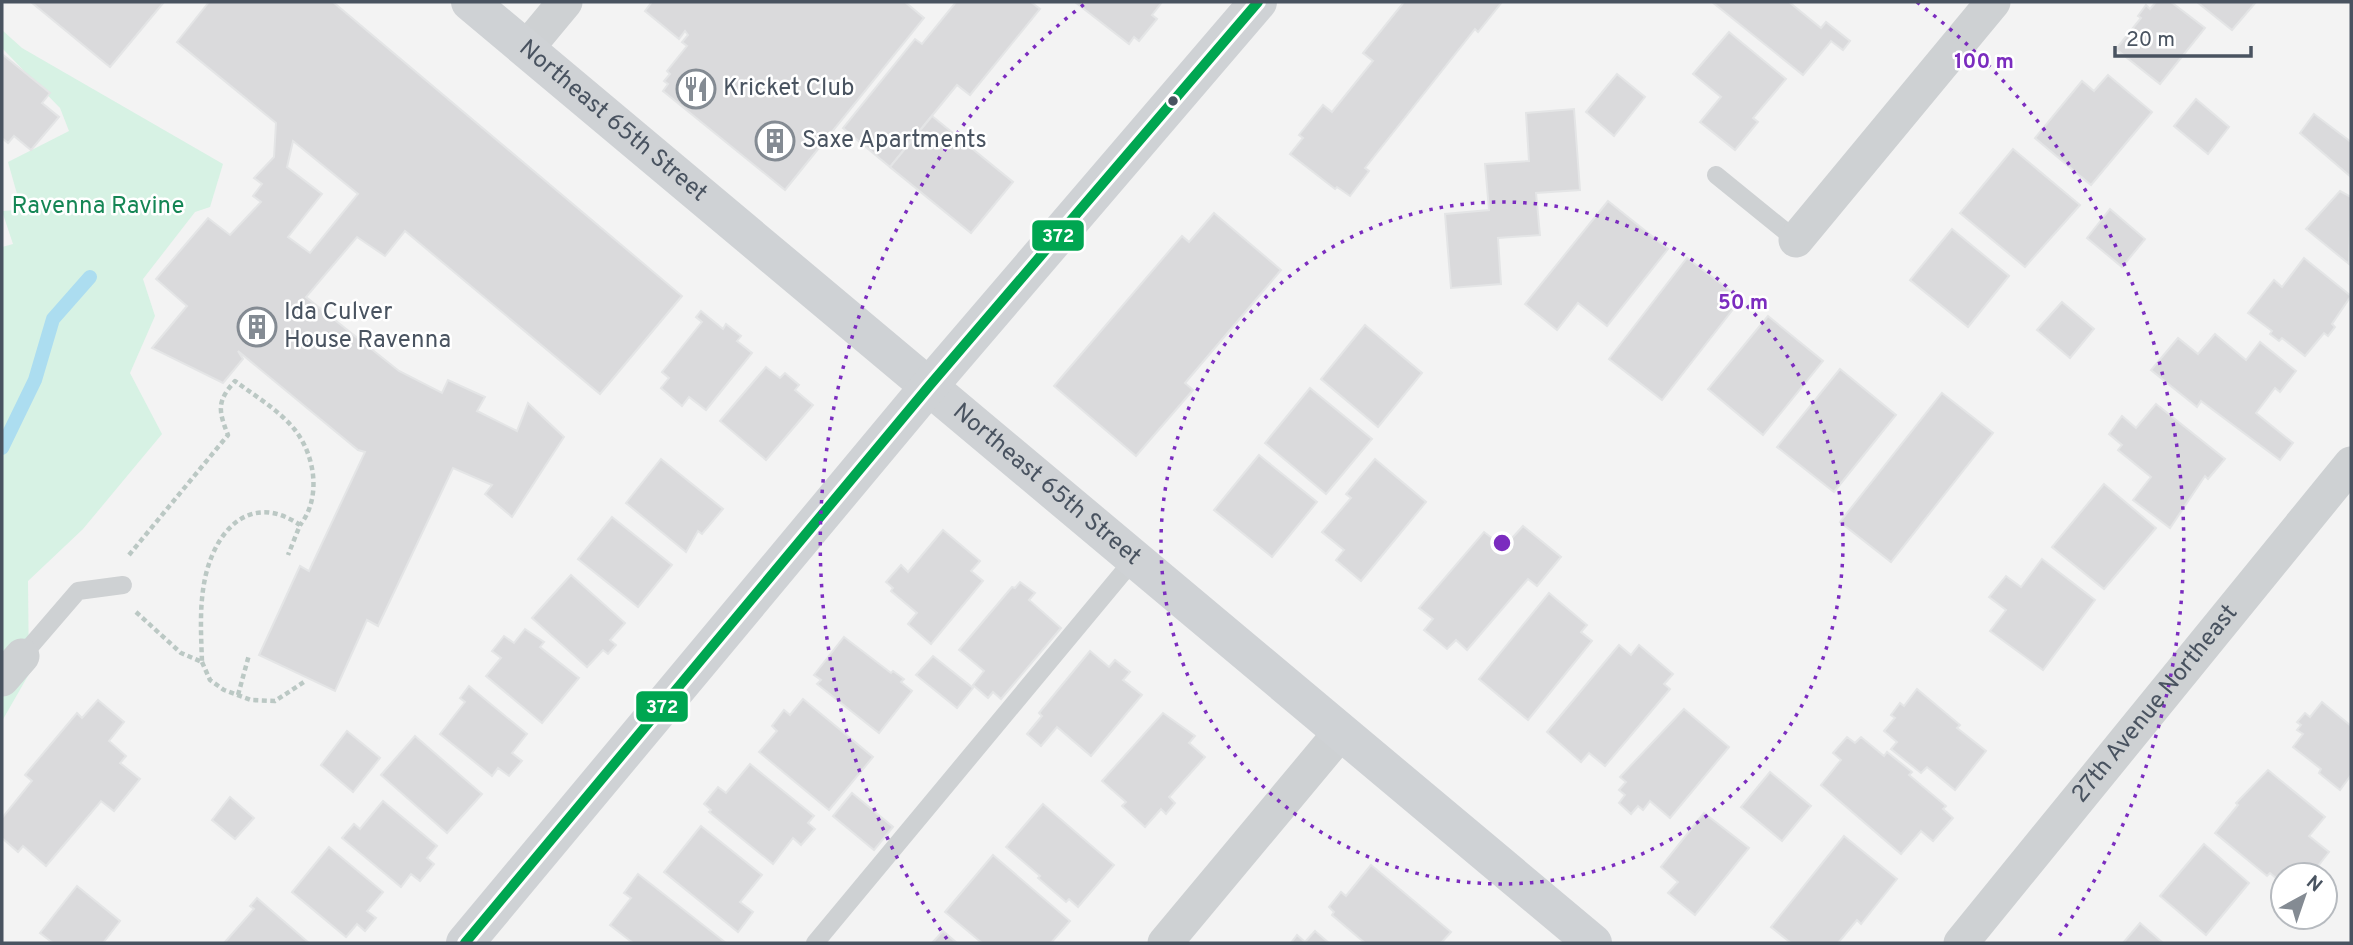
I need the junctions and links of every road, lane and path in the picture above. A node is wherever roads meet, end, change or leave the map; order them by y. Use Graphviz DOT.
graph roads {
  1 [pos="470,2"];
  2 [pos="565,2"];
  3 [pos="1258,2"];
  4 [pos="1993,2"];
  5 [pos="526,49"];
  6 [pos="1716,176"];
  7 [pos="1797,240"];
  8 [pos="930,385"];
  9 [pos="2351,464"];
  10 [pos="300,525"];
  11 [pos="288,555"];
  12 [pos="1135,558"];
  13 [pos="123,584"];
  14 [pos="249,655"];
  15 [pos="202,662"];
  16 [pos="12,668"];
  17 [pos="304,682"];
  18 [pos="238,695"];
  19 [pos="1341,732"];
  20 [pos="465,943"];
  21 [pos="815,943"];
  22 [pos="1165,943"];
  23 [pos="1592,943"];
  24 [pos="1961,943"];
  1 -- 5 [label="main road, Northeast 65th Street"];
  2 -- 5 [label="street"];
  3 -- 8 [label="main road"];
  4 -- 7 [label="street"];
  5 -- 8 [label="main road, Northeast 65th Street"];
  6 -- 7 [label="lane"];
  8 -- 12 [label="main road, Northeast 65th Street"];
  8 -- 20 [label="main road"];
  9 -- 24 [label="street, 27th Avenue Northeast"];
  10 -- 11 [label="path"];
  10 -- 13 [label="path"];
  10 -- 15 [label="path"];
  12 -- 19 [label="main road, Northeast 65th Street"];
  12 -- 21 [label="lane"];
  13 -- 15 [label="path"];
  13 -- 16 [label="lane"];
  14 -- 18 [label="path"];
  15 -- 18 [label="path"];
  17 -- 18 [label="path"];
  19 -- 22 [label="street"];
  19 -- 23 [label="main road, Northeast 65th Street"];
}
